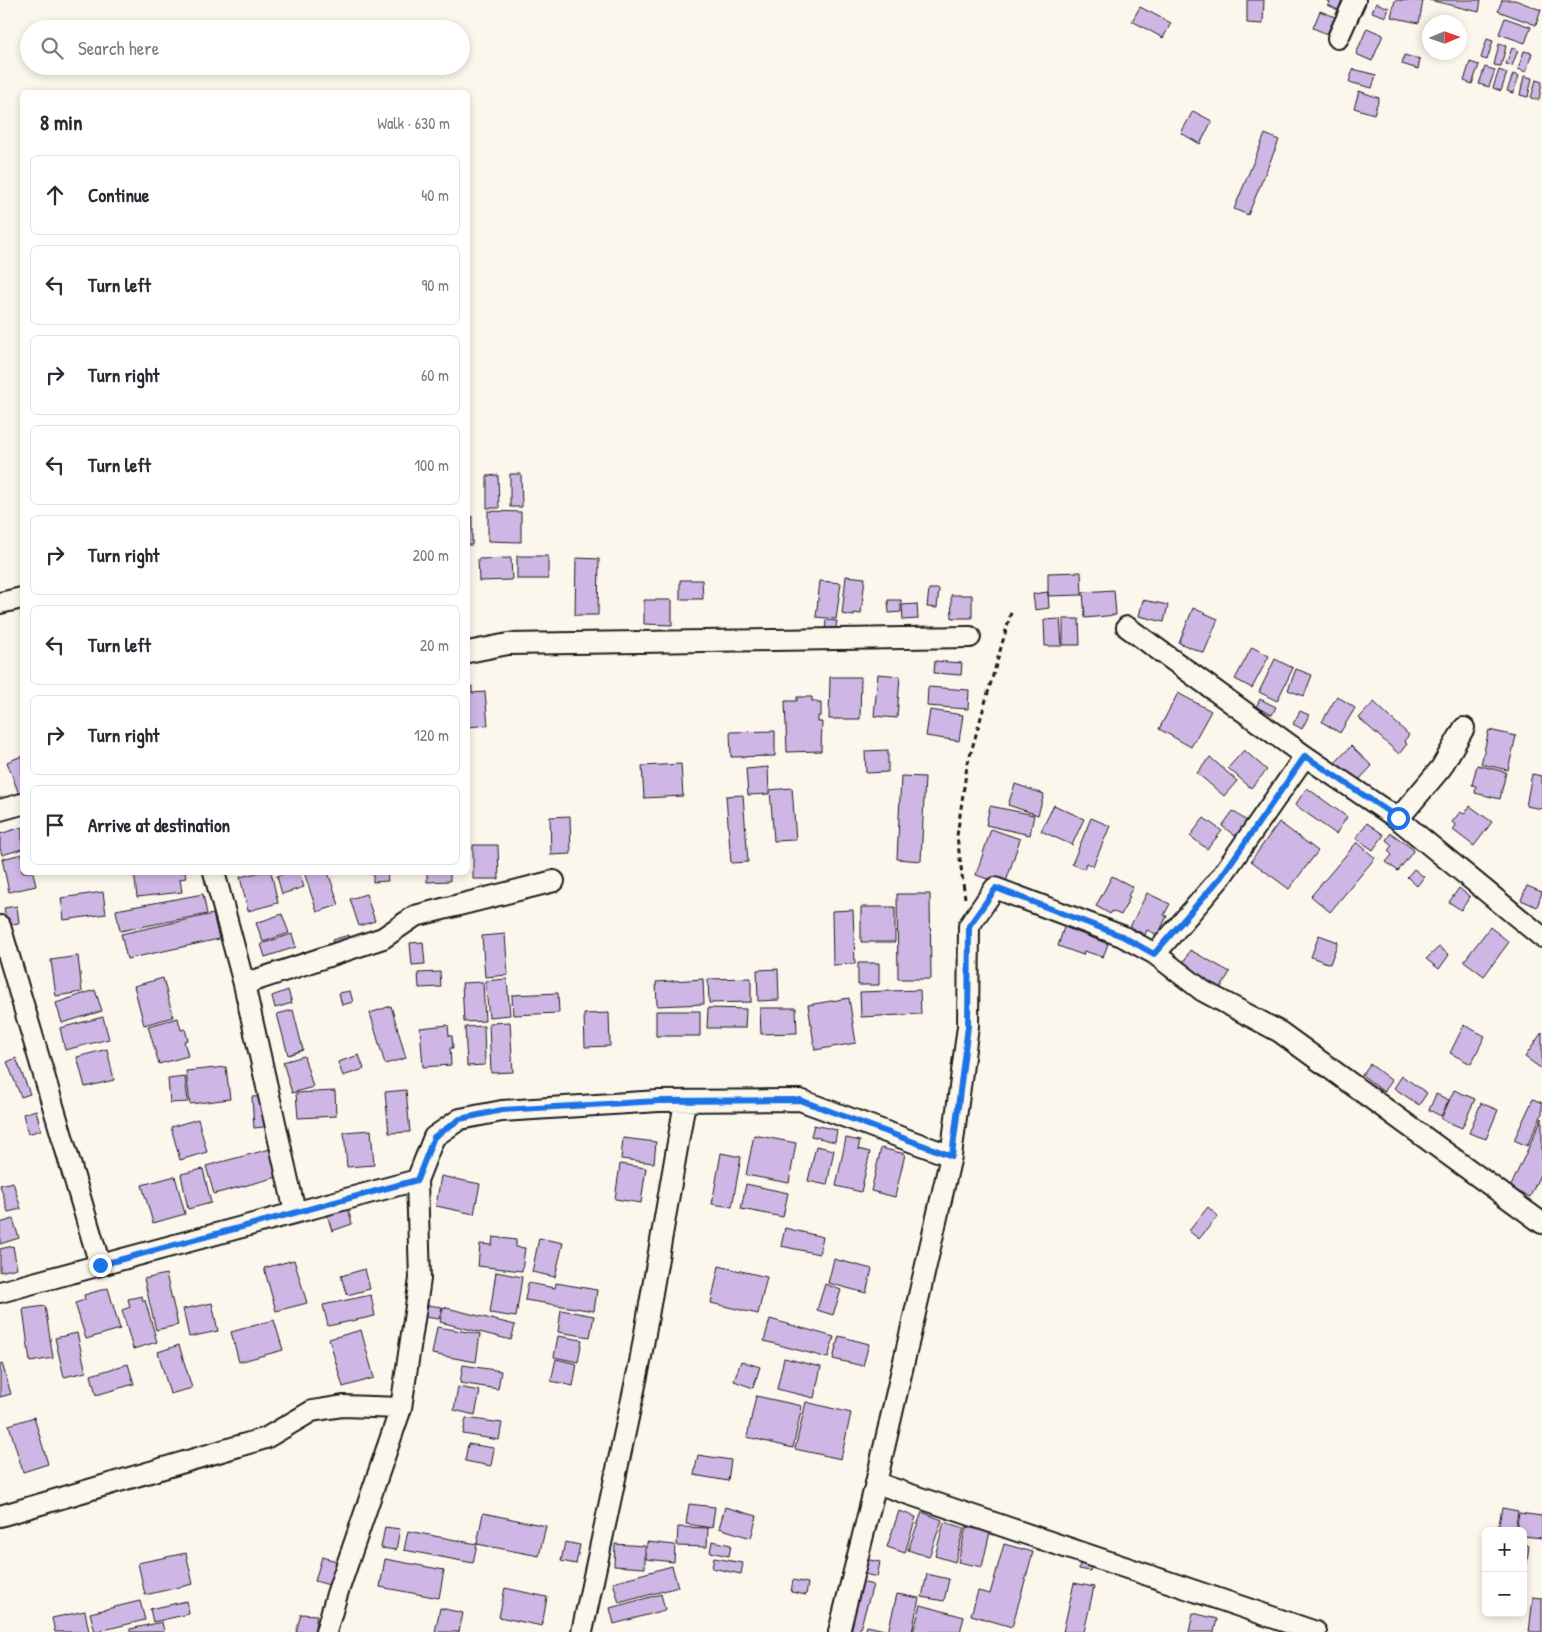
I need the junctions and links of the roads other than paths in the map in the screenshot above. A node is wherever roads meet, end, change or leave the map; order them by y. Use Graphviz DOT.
graph roads {
  1 [pos="1355,0"];
  2 [pos="1338,38"];
  3 [pos="20,598"];
  4 [pos="0,603"];
  5 [pos="1127,627"];
  6 [pos="970,637"];
  7 [pos="470,652"];
  8 [pos="1464,728"];
  9 [pos="1305,756"];
  10 [pos="20,805"];
  11 [pos="0,810"];
  12 [pos="1398,818"];
  13 [pos="215,875"];
  14 [pos="554,882"];
  15 [pos="0,926"];
  16 [pos="1542,937"];
  17 [pos="1154,954"];
  18 [pos="244,984"];
  19 [pos="685,1102"];
  20 [pos="952,1156"];
  21 [pos="417,1180"];
  22 [pos="295,1212"];
  23 [pos="1542,1223"];
  24 [pos="100,1265"];
  25 [pos="0,1292"];
  26 [pos="402,1408"];
  27 [pos="876,1483"];
  28 [pos="0,1516"];
  29 [pos="326,1632"];
  30 [pos="582,1632"];
  31 [pos="839,1632"];
  32 [pos="1316,1632"];
  1 -- 2 [label="street"];
  3 -- 4 [label="street"];
  5 -- 9 [label="street"];
  6 -- 7 [label="street"];
  8 -- 12 [label="street"];
  9 -- 12 [label="street"];
  9 -- 17 [label="street"];
  10 -- 11 [label="street"];
  12 -- 16 [label="street"];
  13 -- 18 [label="street"];
  14 -- 18 [label="street"];
  15 -- 24 [label="street"];
  17 -- 20 [label="street"];
  17 -- 23 [label="street"];
  18 -- 22 [label="street"];
  19 -- 20 [label="street"];
  19 -- 21 [label="street"];
  19 -- 30 [label="street"];
  20 -- 27 [label="street"];
  21 -- 22 [label="street"];
  21 -- 26 [label="street"];
  22 -- 24 [label="street"];
  24 -- 25 [label="street"];
  26 -- 28 [label="street"];
  26 -- 29 [label="street"];
  27 -- 31 [label="street"];
  27 -- 32 [label="street"];
}
